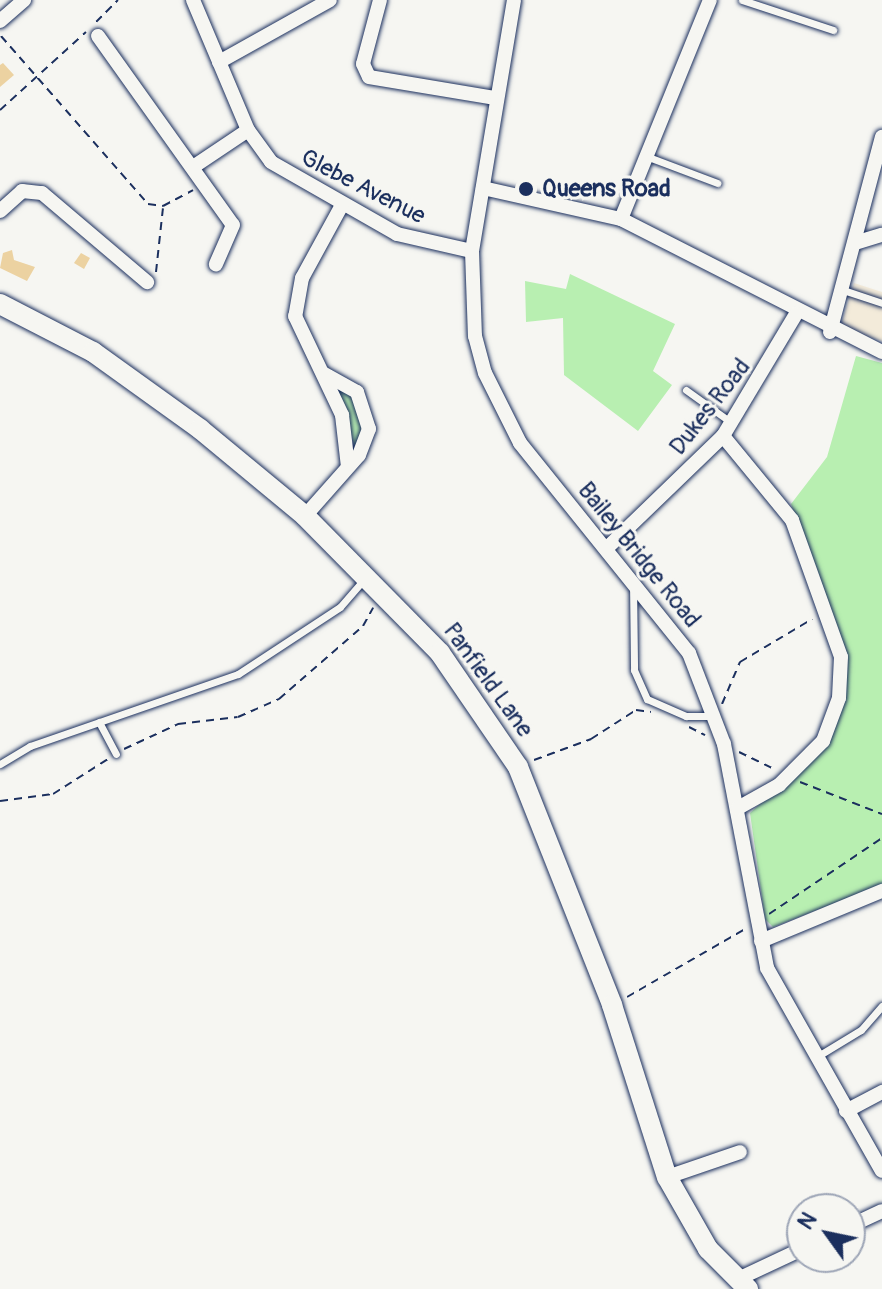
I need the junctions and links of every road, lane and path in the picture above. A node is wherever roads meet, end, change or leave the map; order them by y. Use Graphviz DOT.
graph roads {
  1 [pos="24,0"];
  2 [pos="118,0"];
  3 [pos="193,0"];
  4 [pos="330,0"];
  5 [pos="380,0"];
  6 [pos="514,0"];
  7 [pos="710,0"];
  8 [pos="742,0"];
  9 [pos="0,21"];
  10 [pos="833,30"];
  11 [pos="0,35"];
  12 [pos="98,36"];
  13 [pos="219,62"];
  14 [pos="40,74"];
  15 [pos="494,98"];
  16 [pos="0,110"];
  17 [pos="248,130"];
  18 [pos="882,137"];
  19 [pos="651,158"];
  20 [pos="193,167"];
  21 [pos="204,183"];
  22 [pos="717,183"];
  23 [pos="483,188"];
  24 [pos="342,205"];
  25 [pos="163,206"];
  26 [pos="0,211"];
  27 [pos="621,219"];
  28 [pos="882,235"];
  29 [pos="855,243"];
  30 [pos="472,251"];
  31 [pos="216,264"];
  32 [pos="147,282"];
  33 [pos="843,290"];
  34 [pos="882,303"];
  35 [pos="0,304"];
  36 [pos="796,314"];
  37 [pos="830,332"];
  38 [pos="882,352"];
  39 [pos="325,374"];
  40 [pos="686,390"];
  41 [pos="732,423"];
  42 [pos="723,436"];
  43 [pos="348,467"];
  44 [pos="305,516"];
  45 [pos="608,547"];
  46 [pos="366,577"];
  47 [pos="634,578"];
  48 [pos="383,594"];
  49 [pos="827,609"];
  50 [pos="660,711"];
  51 [pos="716,716"];
  52 [pos="99,722"];
  53 [pos="683,725"];
  54 [pos="724,744"];
  55 [pos="116,754"];
  56 [pos="0,764"];
  57 [pos="518,767"];
  58 [pos="789,776"];
  59 [pos="0,801"];
  60 [pos="738,808"];
  61 [pos="882,814"];
  62 [pos="882,891"];
  63 [pos="761,941"];
  64 [pos="882,1006"];
  65 [pos="815,1058"];
  66 [pos="882,1092"];
  67 [pos="846,1111"];
  68 [pos="740,1152"];
  69 [pos="882,1171"];
  70 [pos="667,1177"];
  71 [pos="786,1258"];
  72 [pos="743,1284"];
  1 -- 9 [label="street"];
  2 -- 14 [label="path"];
  3 -- 13 [label="street, Glebe Avenue"];
  4 -- 13 [label="street"];
  5 -- 15 [label="street"];
  6 -- 15 [label="street, Bailey Bridge Road"];
  7 -- 19 [label="street"];
  8 -- 10 [label="lane"];
  11 -- 14 [label="path"];
  12 -- 20 [label="street"];
  13 -- 17 [label="street, Glebe Avenue"];
  14 -- 16 [label="path"];
  14 -- 25 [label="path"];
  15 -- 23 [label="street, Bailey Bridge Road"];
  17 -- 20 [label="street"];
  17 -- 24 [label="street, Glebe Avenue"];
  18 -- 29 [label="street"];
  19 -- 22 [label="lane"];
  19 -- 27 [label="street"];
  20 -- 21 [label="street"];
  21 -- 25 [label="path"];
  21 -- 31 [label="street"];
  23 -- 27 [label="street"];
  23 -- 30 [label="street, Bailey Bridge Road"];
  24 -- 30 [label="street, Glebe Avenue"];
  24 -- 39 [label="street"];
  25 -- 32 [label="path"];
  26 -- 32 [label="street"];
  27 -- 36 [label="street"];
  28 -- 29 [label="street"];
  29 -- 33 [label="street"];
  30 -- 45 [label="street, Bailey Bridge Road"];
  33 -- 34 [label="lane"];
  33 -- 37 [label="street"];
  35 -- 44 [label="street, Panfield Lane"];
  36 -- 37 [label="street"];
  36 -- 41 [label="street, Dukes Road"];
  37 -- 38 [label="street"];
  39 -- 43 [label="street"];
  39 -- 43 [label="street"];
  40 -- 41 [label="lane"];
  41 -- 42 [label="street, Dukes Road"];
  42 -- 45 [label="street, Dukes Road"];
  42 -- 49 [label="street"];
  43 -- 44 [label="street"];
  44 -- 46 [label="street, Panfield Lane"];
  45 -- 47 [label="street, Bailey Bridge Road"];
  46 -- 48 [label="street, Panfield Lane"];
  46 -- 52 [label="lane"];
  47 -- 51 [label="street, Bailey Bridge Road"];
  47 -- 51 [label="lane"];
  48 -- 55 [label="path"];
  48 -- 57 [label="street, Panfield Lane"];
  49 -- 51 [label="path"];
  49 -- 58 [label="street"];
  50 -- 57 [label="path"];
  51 -- 54 [label="street, Bailey Bridge Road"];
  52 -- 55 [label="lane"];
  52 -- 56 [label="lane"];
  53 -- 54 [label="path"];
  54 -- 58 [label="path"];
  54 -- 60 [label="street, Bailey Bridge Road"];
  55 -- 59 [label="path"];
  57 -- 70 [label="street, Panfield Lane"];
  58 -- 60 [label="street"];
  58 -- 61 [label="path"];
  60 -- 63 [label="street, Bailey Bridge Road"];
  62 -- 63 [label="street"];
  63 -- 65 [label="street, Bailey Bridge Road"];
  64 -- 65 [label="lane"];
  65 -- 67 [label="street, Bailey Bridge Road"];
  66 -- 67 [label="street"];
  67 -- 69 [label="street, Bailey Bridge Road"];
  68 -- 70 [label="street"];
  70 -- 72 [label="street, Panfield Lane"];
  71 -- 72 [label="street"];
}
